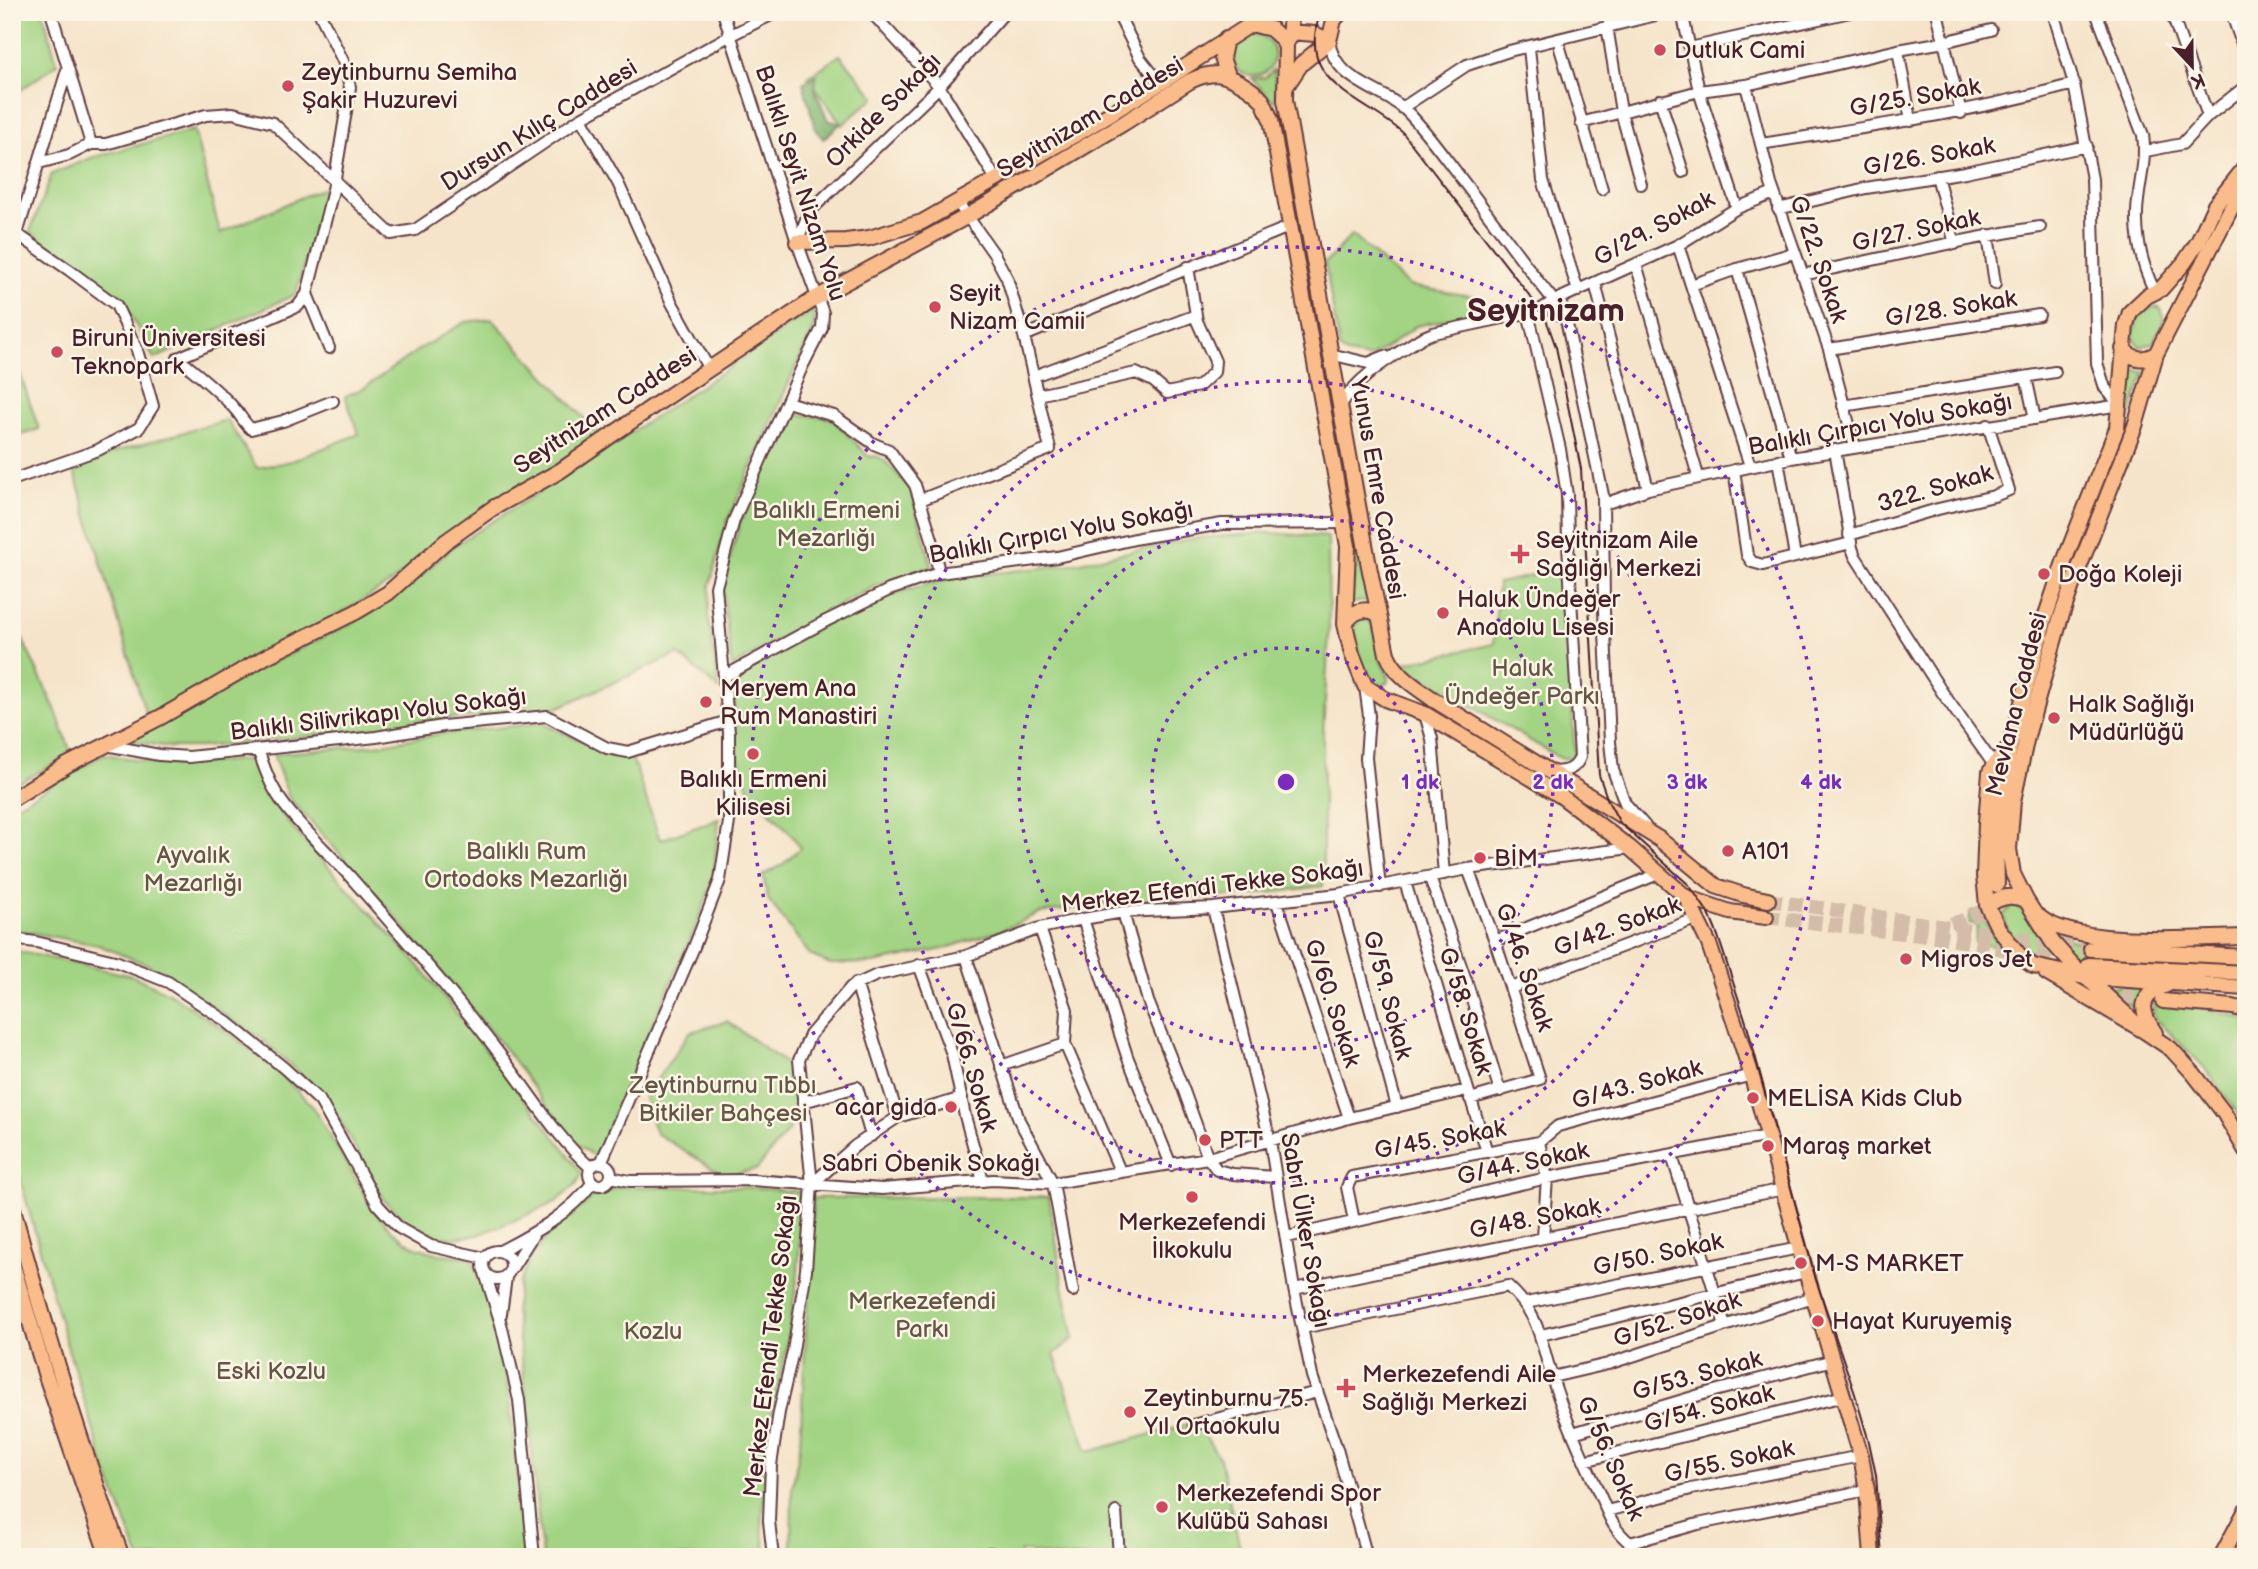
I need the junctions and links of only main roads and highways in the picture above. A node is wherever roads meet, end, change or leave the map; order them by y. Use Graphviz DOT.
graph roads {
  1 [pos="1270,12"];
  2 [pos="1291,12"];
  3 [pos="1342,12"];
  4 [pos="1251,24"];
  5 [pos="1290,32"];
  6 [pos="1226,39"];
  7 [pos="1329,41"];
  8 [pos="1286,47"];
  9 [pos="1229,78"];
  10 [pos="1284,90"];
  11 [pos="2246,166"];
  12 [pos="2246,185"];
  13 [pos="797,242"];
  14 [pos="2158,291"];
  15 [pos="2175,315"];
  16 [pos="2123,349"];
  17 [pos="2156,354"];
  18 [pos="1379,615"];
  19 [pos="1345,624"];
  20 [pos="1398,673"];
  21 [pos="1385,699"];
  22 [pos="2010,746"];
  23 [pos="12,799"];
  24 [pos="1997,885"];
  25 [pos="1686,897"];
  26 [pos="1768,900"];
  27 [pos="2026,901"];
  28 [pos="1987,905"];
  29 [pos="2035,913"];
  30 [pos="1766,918"];
  31 [pos="2246,937"];
  32 [pos="2053,943"];
  33 [pos="2091,949"];
  34 [pos="2246,957"];
  35 [pos="2033,966"];
  36 [pos="2087,971"];
  37 [pos="2246,974"];
  38 [pos="2172,984"];
  39 [pos="2246,990"];
  40 [pos="2163,1001"];
  41 [pos="2246,1010"];
  42 [pos="2144,1031"];
  43 [pos="2162,1042"];
  44 [pos="2246,1151"];
  45 [pos="12,1205"];
  46 [pos="12,1262"];
  47 [pos="2246,1510"];
  48 [pos="108,1557"];
  49 [pos="122,1557"];
  50 [pos="1872,1557"];
  51 [pos="2221,1557"];
  1 -- 4 [label="main road, Seyitnizam Caddesi"];
  2 -- 5 [label="main road, Yunus Emre Caddesi"];
  3 -- 7 [label="main road"];
  4 -- 6 [label="main road, Seyitnizam Caddesi"];
  4 -- 8 [label="main road"];
  5 -- 7 [label="main road"];
  5 -- 8 [label="main road, Yunus Emre Caddesi"];
  6 -- 9 [label="main road"];
  6 -- 13 [label="main road, Seyitnizam Caddesi"];
  7 -- 10 [label="main road"];
  8 -- 10 [label="main road, Yunus Emre Caddesi"];
  9 -- 19 [label="main road, Yunus Emre Caddesi"];
  9 -- 23 [label="main road, Seyitnizam Caddesi"];
  10 -- 18 [label="main road, Yunus Emre Caddesi"];
  11 -- 14 [label="main road, Mevlana Caddesi"];
  12 -- 15 [label="main road, Mevlana Caddesi"];
  14 -- 15 [label="main road"];
  14 -- 16 [label="main road, Mevlana Caddesi"];
  15 -- 17 [label="main road, Mevlana Caddesi"];
  16 -- 17 [label="main road"];
  16 -- 22 [label="main road, Mevlana Caddesi"];
  17 -- 27 [label="main road, Mevlana Caddesi"];
  18 -- 19 [label="main road"];
  18 -- 20 [label="main road, Yunus Emre Caddesi"];
  19 -- 21 [label="main road, Yunus Emre Caddesi"];
  20 -- 21 [label="main road"];
  20 -- 26 [label="main road, Yunus Emre Caddesi"];
  21 -- 25 [label="main road"];
  22 -- 24 [label="main road, Mevlana Caddesi"];
  22 -- 28 [label="main road"];
  25 -- 30 [label="main road"];
  25 -- 50 [label="main road"];
  27 -- 28 [label="main road"];
  27 -- 29 [label="main road, Mevlana Caddesi"];
  28 -- 35 [label="main road, Mevlana Caddesi"];
  29 -- 31 [label="main road"];
  29 -- 32 [label="main road, Mevlana Caddesi"];
  32 -- 35 [label="main road"];
  32 -- 36 [label="main road, Mevlana Caddesi"];
  33 -- 34 [label="main road"];
  35 -- 36 [label="main road"];
  35 -- 42 [label="main road, Mevlana Caddesi"];
  36 -- 37 [label="main road"];
  36 -- 38 [label="main road"];
  36 -- 42 [label="main road, Mevlana Caddesi"];
  38 -- 39 [label="main road"];
  38 -- 43 [label="main road"];
  40 -- 41 [label="main road"];
  42 -- 43 [label="main road, Mevlana Caddesi"];
  43 -- 44 [label="main road, Mevlana Caddesi"];
  45 -- 49 [label="main road"];
  46 -- 48 [label="main road"];
  47 -- 51 [label="main road"];
}
